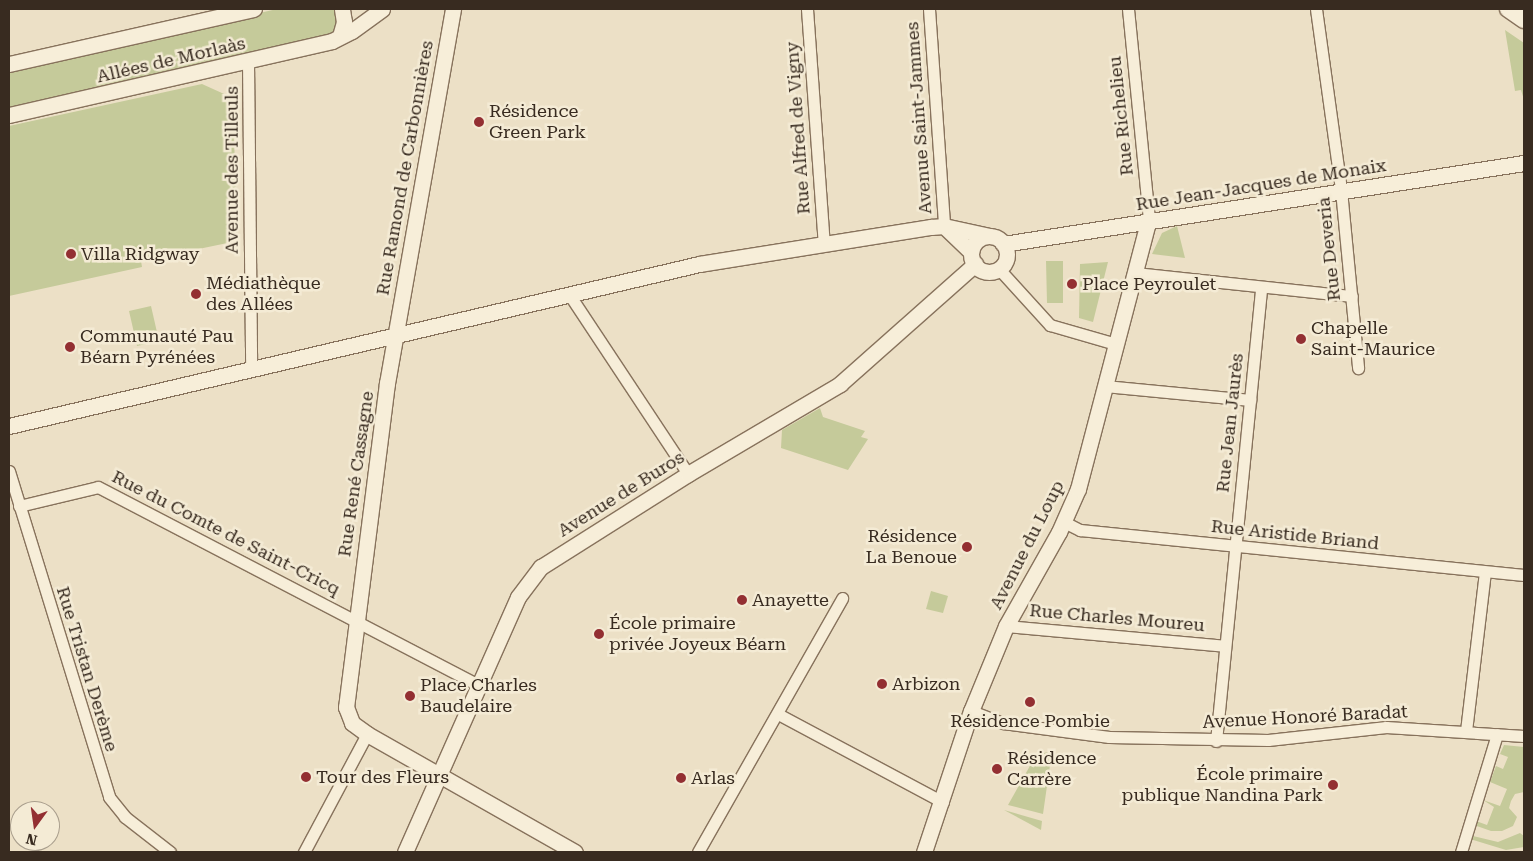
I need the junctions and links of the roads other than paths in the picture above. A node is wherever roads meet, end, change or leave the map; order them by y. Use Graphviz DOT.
graph roads {
  1 [pos="254,9"];
  2 [pos="342,9"];
  3 [pos="382,9"];
  4 [pos="453,9"];
  5 [pos="807,9"];
  6 [pos="929,9"];
  7 [pos="1128,9"];
  8 [pos="1316,9"];
  9 [pos="1508,9"];
  10 [pos="1524,20"];
  11 [pos="340,36"];
  12 [pos="248,62"];
  13 [pos="9,64"];
  14 [pos="9,115"];
  15 [pos="1524,163"];
  16 [pos="1341,190"];
  17 [pos="1149,219"];
  18 [pos="944,226"];
  19 [pos="990,236"];
  20 [pos="824,244"];
  21 [pos="1004,244"];
  22 [pos="973,258"];
  23 [pos="999,268"];
  24 [pos="1136,273"];
  25 [pos="1261,288"];
  26 [pos="569,294"];
  27 [pos="1352,296"];
  28 [pos="395,334"];
  29 [pos="1116,344"];
  30 [pos="251,368"];
  31 [pos="1358,368"];
  32 [pos="1105,386"];
  33 [pos="1250,400"];
  34 [pos="9,426"];
  35 [pos="9,471"];
  36 [pos="688,474"];
  37 [pos="19,506"];
  38 [pos="1064,522"];
  39 [pos="1235,546"];
  40 [pos="1485,572"];
  41 [pos="1524,575"];
  42 [pos="842,598"];
  43 [pos="356,620"];
  44 [pos="1006,626"];
  45 [pos="1224,646"];
  46 [pos="480,685"];
  47 [pos="971,711"];
  48 [pos="778,714"];
  49 [pos="1466,731"];
  50 [pos="367,734"];
  51 [pos="1497,734"];
  52 [pos="1524,736"];
  53 [pos="1216,741"];
  54 [pos="441,776"];
  55 [pos="943,802"];
  56 [pos="170,852"];
  57 [pos="304,852"];
  58 [pos="405,852"];
  59 [pos="575,852"];
  60 [pos="698,852"];
  61 [pos="924,852"];
  62 [pos="1461,852"];
  1 -- 13 [label="street"];
  2 -- 11 [label="street"];
  3 -- 11 [label="street, Allées de Morlaàs"];
  4 -- 28 [label="street, Rue Ramond de Carbonnières"];
  5 -- 20 [label="street, Rue Alfred de Vigny"];
  6 -- 18 [label="street, Avenue Saint-Jammes"];
  7 -- 17 [label="street, Rue Richelieu"];
  8 -- 16 [label="street, Rue Deveria"];
  9 -- 10 [label="main road"];
  11 -- 12 [label="street, Allées de Morlaàs"];
  12 -- 14 [label="street, Allées de Morlaàs"];
  12 -- 30 [label="street, Avenue des Tilleuls"];
  15 -- 16 [label="street, Rue Jean-Jacques de Monaix"];
  16 -- 17 [label="street, Rue Jean-Jacques de Monaix"];
  16 -- 27 [label="street, Rue Deveria"];
  17 -- 21 [label="street, Rue Jean-Jacques de Monaix"];
  17 -- 24 [label="street, Avenue du Loup"];
  18 -- 19 [label="street"];
  18 -- 20 [label="street"];
  18 -- 22 [label="street"];
  19 -- 21 [label="street"];
  19 -- 22 [label="street"];
  20 -- 26 [label="street"];
  21 -- 23 [label="street"];
  22 -- 23 [label="street"];
  22 -- 36 [label="street, Avenue de Buros"];
  23 -- 29 [label="street"];
  24 -- 25 [label="street"];
  24 -- 29 [label="street, Avenue du Loup"];
  25 -- 27 [label="street"];
  25 -- 33 [label="street, Rue Jean Jaurès"];
  26 -- 28 [label="street"];
  26 -- 36 [label="street"];
  27 -- 31 [label="street, Rue Deveria"];
  28 -- 30 [label="street"];
  28 -- 43 [label="street, Rue René Cassagne"];
  29 -- 32 [label="street, Avenue du Loup"];
  30 -- 34 [label="street"];
  32 -- 33 [label="street"];
  32 -- 38 [label="street, Avenue du Loup"];
  33 -- 39 [label="street, Rue Jean Jaurès"];
  35 -- 37 [label="street, Rue Tristan Derème"];
  36 -- 46 [label="street, Avenue de Buros"];
  37 -- 43 [label="street, Rue du Comte de Saint-Cricq"];
  37 -- 56 [label="street, Rue Tristan Derème"];
  38 -- 39 [label="street, Rue Aristide Briand"];
  38 -- 44 [label="street, Avenue du Loup"];
  39 -- 40 [label="street, Rue Aristide Briand"];
  39 -- 45 [label="street, Rue Jean Jaurès"];
  40 -- 41 [label="street, Rue Aristide Briand"];
  40 -- 49 [label="street"];
  42 -- 48 [label="street"];
  43 -- 46 [label="street, Rue du Comte de Saint-Cricq"];
  43 -- 50 [label="street"];
  44 -- 45 [label="street, Rue Charles Moureu"];
  44 -- 47 [label="street, Avenue du Loup"];
  45 -- 53 [label="street, Rue Jean Jaurès"];
  46 -- 54 [label="street, Avenue de Buros"];
  47 -- 53 [label="street, Avenue Honoré Baradat"];
  47 -- 55 [label="street, Avenue du Loup"];
  48 -- 55 [label="street"];
  48 -- 60 [label="street"];
  49 -- 51 [label="street, Avenue Honoré Baradat"];
  49 -- 53 [label="street, Avenue Honoré Baradat"];
  50 -- 54 [label="street"];
  50 -- 57 [label="street"];
  51 -- 52 [label="street, Avenue Honoré Baradat"];
  51 -- 62 [label="street"];
  54 -- 58 [label="street, Avenue de Buros"];
  54 -- 59 [label="street"];
  55 -- 61 [label="street, Avenue du Loup"];
}
